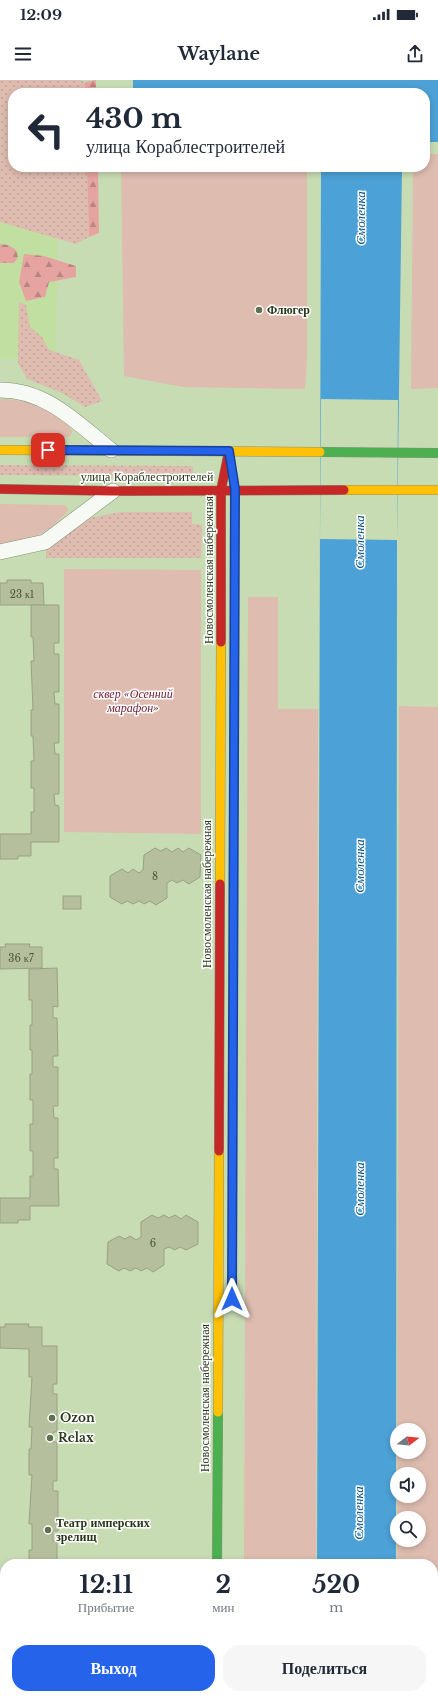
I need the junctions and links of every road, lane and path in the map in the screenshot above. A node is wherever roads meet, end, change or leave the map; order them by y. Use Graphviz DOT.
graph roads {
  1 [pos="0,390"];
  2 [pos="0,450"];
  3 [pos="111,450"];
  4 [pos="229,451"];
  5 [pos="438,453"];
  6 [pos="0,489"];
  7 [pos="235,489"];
  8 [pos="221,490"];
  9 [pos="438,490"];
  10 [pos="113,491"];
  11 [pos="235,504"];
  12 [pos="0,552"];
  13 [pos="216,1559"];
  1 -- 3 [label="street"];
  2 -- 3 [label="street"];
  3 -- 4 [label="street"];
  4 -- 5 [label="street"];
  4 -- 7 [label="street"];
  4 -- 8 [label="street, Новосмоленская набережная"];
  6 -- 10 [label="street, улица Кораблестроителей"];
  7 -- 8 [label="street, улица Кораблестроителей"];
  7 -- 9 [label="street, улица Кораблестроителей"];
  7 -- 11 [label="street"];
  8 -- 10 [label="street, улица Кораблестроителей"];
  8 -- 13 [label="street, Новосмоленская набережная"];
  10 -- 12 [label="street"];
}
